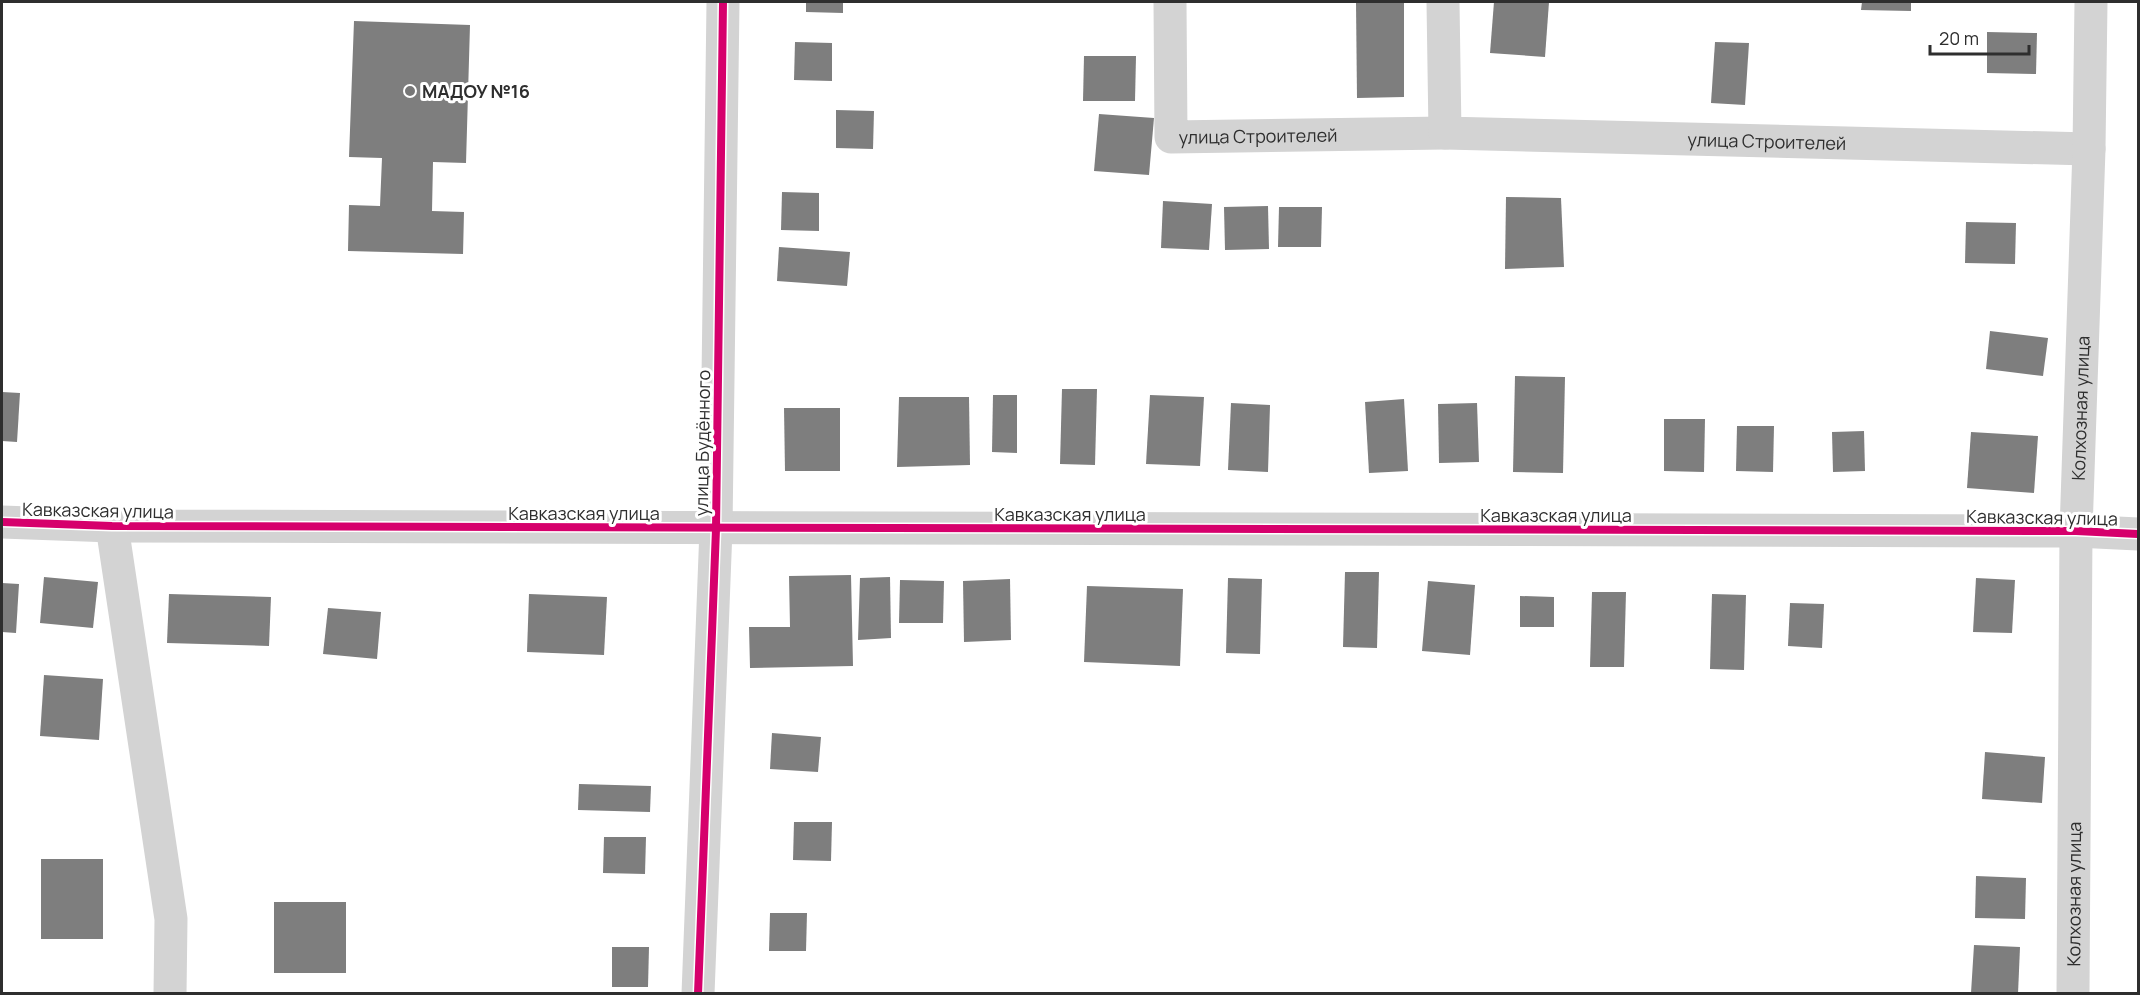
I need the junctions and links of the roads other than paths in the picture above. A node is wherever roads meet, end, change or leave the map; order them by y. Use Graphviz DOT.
graph roads {
  1 [pos="723,2"];
  2 [pos="1170,2"];
  3 [pos="1443,2"];
  4 [pos="2091,2"];
  5 [pos="1445,133"];
  6 [pos="2090,149"];
  7 [pos="2,522"];
  8 [pos="112,526"];
  9 [pos="716,529"];
  10 [pos="2076,531"];
  11 [pos="2139,534"];
  12 [pos="170,993"];
  13 [pos="698,993"];
  14 [pos="2073,993"];
  1 -- 9 [label="street, улица Будённого"];
  2 -- 5 [label="street, улица Строителей"];
  3 -- 5 [label="street"];
  4 -- 6 [label="street, Колхозная улица"];
  5 -- 6 [label="street, улица Строителей"];
  6 -- 10 [label="street, Колхозная улица"];
  7 -- 8 [label="street, Кавказская улица"];
  8 -- 9 [label="street, Кавказская улица"];
  8 -- 12 [label="street, Кавказская улица"];
  9 -- 10 [label="street, Кавказская улица"];
  9 -- 13 [label="street, улица Будённого"];
  10 -- 11 [label="street, Кавказская улица"];
  10 -- 14 [label="street, Колхозная улица"];
}
